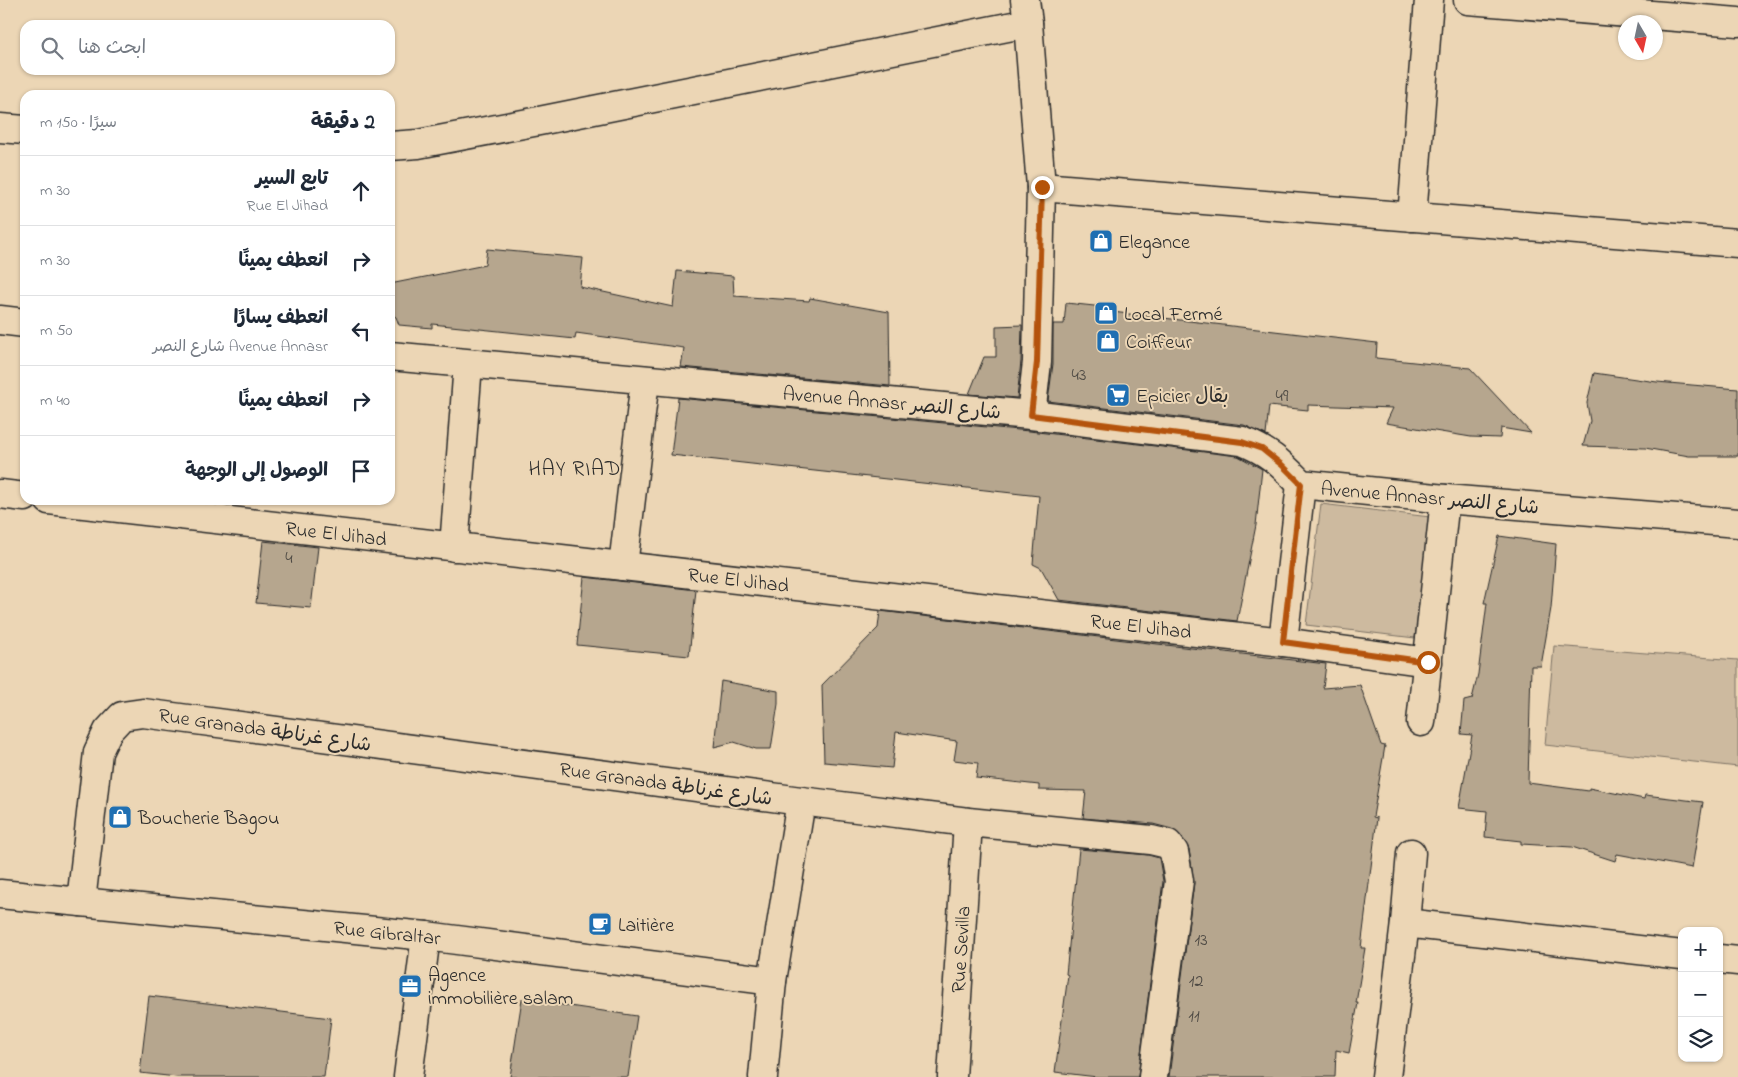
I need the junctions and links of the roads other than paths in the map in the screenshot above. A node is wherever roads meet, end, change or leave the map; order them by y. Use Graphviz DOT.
graph roads {
  1 [pos="1429,0"];
  2 [pos="1468,0"];
  3 [pos="1027,12"];
  4 [pos="1738,22"];
  5 [pos="0,128"];
  6 [pos="20,130"];
  7 [pos="395,146"];
  8 [pos="1042,187"];
  9 [pos="1412,218"];
  10 [pos="1738,243"];
  11 [pos="0,320"];
  12 [pos="20,322"];
  13 [pos="395,357"];
  14 [pos="468,364"];
  15 [pos="645,380"];
  16 [pos="1031,415"];
  17 [pos="1301,484"];
  18 [pos="0,494"];
  19 [pos="20,496"];
  20 [pos="1445,499"];
  21 [pos="92,505"];
  22 [pos="1738,524"];
  23 [pos="454,547"];
  24 [pos="623,566"];
  25 [pos="1283,642"];
  26 [pos="1428,662"];
  27 [pos="1421,722"];
  28 [pos="801,801"];
  29 [pos="968,822"];
  30 [pos="1412,853"];
  31 [pos="0,894"];
  32 [pos="81,902"];
  33 [pos="1405,923"];
  34 [pos="426,936"];
  35 [pos="1678,955"];
  36 [pos="1723,959"];
  37 [pos="1738,961"];
  38 [pos="772,981"];
  39 [pos="408,1077"];
  40 [pos="764,1077"];
  41 [pos="952,1077"];
  42 [pos="1153,1077"];
  43 [pos="1386,1077"];
  1 -- 9 [label="street"];
  2 -- 4 [label="street"];
  3 -- 7 [label="street"];
  3 -- 8 [label="street"];
  5 -- 6 [label="street"];
  8 -- 9 [label="street"];
  8 -- 16 [label="street"];
  9 -- 10 [label="street"];
  11 -- 12 [label="street"];
  13 -- 14 [label="street, Avenue Annasr شارع النصر"];
  14 -- 15 [label="street, Avenue Annasr شارع النصر"];
  14 -- 23 [label="street"];
  15 -- 16 [label="street, Avenue Annasr شارع النصر"];
  15 -- 24 [label="street"];
  16 -- 17 [label="street, Avenue Annasr شارع النصر"];
  17 -- 20 [label="street, Avenue Annasr شارع النصر"];
  17 -- 25 [label="street"];
  18 -- 19 [label="street"];
  20 -- 22 [label="street, Avenue Annasr شارع النصر"];
  20 -- 26 [label="street"];
  21 -- 23 [label="street, Rue El Jihad"];
  23 -- 24 [label="street, Rue El Jihad"];
  24 -- 25 [label="street, Rue El Jihad"];
  25 -- 26 [label="street, Rue El Jihad"];
  26 -- 27 [label="street"];
  28 -- 29 [label="street, Rue Granada شارع غرناطة"];
  28 -- 32 [label="street, Rue Granada شارع غرناطة"];
  28 -- 38 [label="street"];
  29 -- 41 [label="street, Rue Sevilla"];
  29 -- 42 [label="street, Rue Granada شارع غرناطة"];
  30 -- 33 [label="street"];
  31 -- 32 [label="street, Rue Gibraltar"];
  32 -- 34 [label="street, Rue Gibraltar"];
  33 -- 35 [label="street"];
  33 -- 43 [label="street"];
  34 -- 38 [label="street, Rue Gibraltar"];
  34 -- 39 [label="street"];
  36 -- 37 [label="street"];
  38 -- 40 [label="street"];
}
